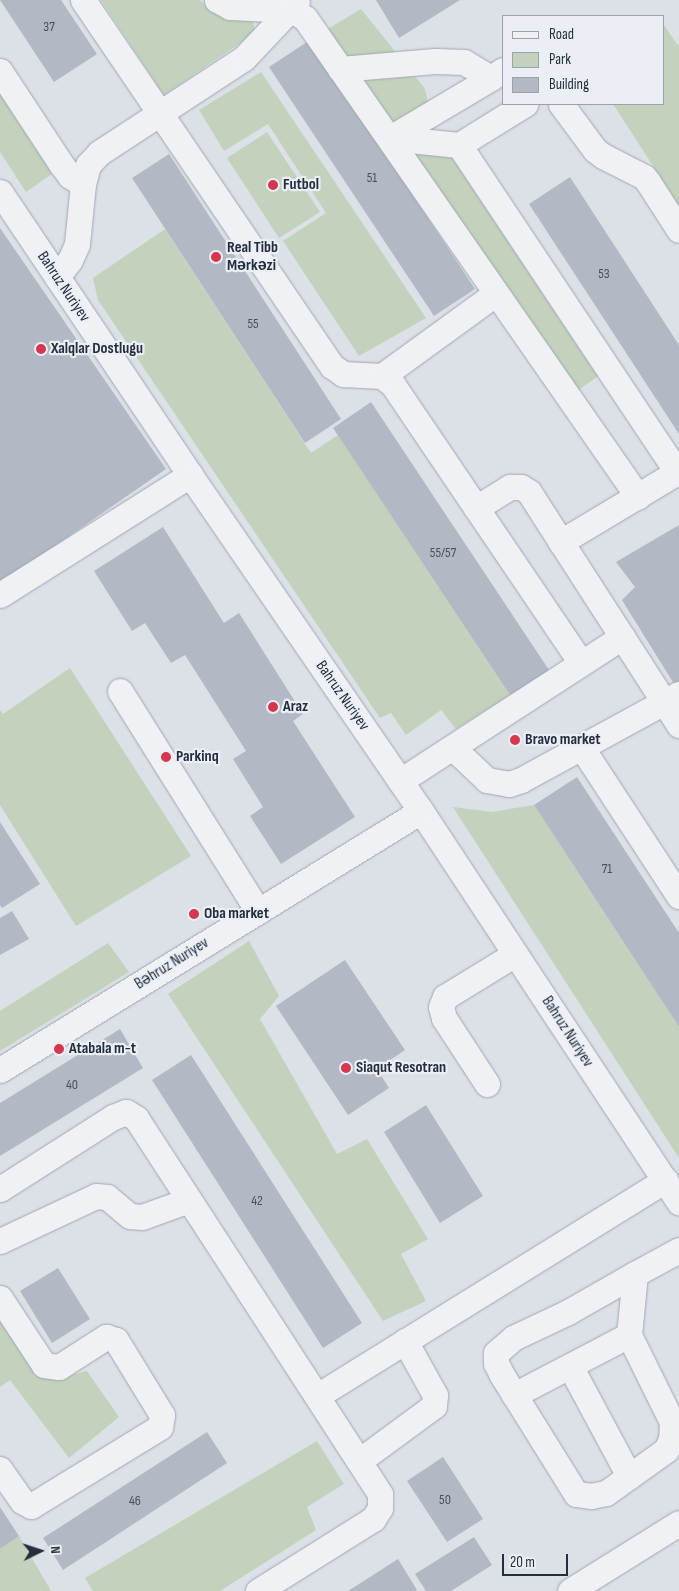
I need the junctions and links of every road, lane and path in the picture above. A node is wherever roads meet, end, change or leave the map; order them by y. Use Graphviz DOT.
graph roads {
  1 [pos="83,0"];
  2 [pos="218,0"];
  3 [pos="295,5"];
  4 [pos="340,69"];
  5 [pos="0,71"];
  6 [pos="497,74"];
  7 [pos="523,105"];
  8 [pos="562,105"];
  9 [pos="160,113"];
  10 [pos="390,138"];
  11 [pos="458,145"];
  12 [pos="84,184"];
  13 [pos="0,192"];
  14 [pos="679,230"];
  15 [pos="57,277"];
  16 [pos="495,294"];
  17 [pos="382,376"];
  18 [pos="678,472"];
  19 [pos="190,475"];
  20 [pos="638,497"];
  21 [pos="476,508"];
  22 [pos="561,542"];
  23 [pos="0,595"];
  24 [pos="622,638"];
  25 [pos="581,663"];
  26 [pos="120,691"];
  27 [pos="672,699"];
  28 [pos="679,725"];
  29 [pos="453,748"];
  30 [pos="582,748"];
  31 [pos="400,781"];
  32 [pos="421,811"];
  33 [pos="679,896"];
  34 [pos="258,911"];
  35 [pos="515,954"];
  36 [pos="0,1070"];
  37 [pos="487,1084"];
  38 [pos="665,1180"];
  39 [pos="0,1189"];
  40 [pos="189,1200"];
  41 [pos="679,1203"];
  42 [pos="0,1241"];
  43 [pos="679,1250"];
  44 [pos="635,1274"];
  45 [pos="0,1298"];
  46 [pos="628,1335"];
  47 [pos="405,1341"];
  48 [pos="570,1366"];
  49 [pos="514,1395"];
  50 [pos="317,1396"];
  51 [pos="359,1461"];
  52 [pos="0,1469"];
  53 [pos="629,1476"];
  54 [pos="679,1523"];
  55 [pos="258,1591"];
  56 [pos="570,1591"];
  1 -- 9 [label="street"];
  2 -- 3 [label="street"];
  3 -- 4 [label="street"];
  3 -- 9 [label="street"];
  4 -- 6 [label="street"];
  4 -- 10 [label="street"];
  5 -- 12 [label="street"];
  6 -- 10 [label="street"];
  7 -- 11 [label="street"];
  8 -- 14 [label="street"];
  9 -- 12 [label="street"];
  9 -- 17 [label="street"];
  10 -- 11 [label="street"];
  10 -- 16 [label="street"];
  11 -- 18 [label="street"];
  12 -- 15 [label="street"];
  13 -- 15 [label="street, Bahruz Nuriyev"];
  15 -- 19 [label="street, Bahruz Nuriyev"];
  16 -- 17 [label="street"];
  16 -- 20 [label="street"];
  17 -- 21 [label="street"];
  18 -- 20 [label="street"];
  19 -- 23 [label="street"];
  19 -- 31 [label="street, Bahruz Nuriyev"];
  20 -- 22 [label="street"];
  21 -- 22 [label="street"];
  21 -- 25 [label="street"];
  22 -- 24 [label="street"];
  24 -- 25 [label="street"];
  24 -- 27 [label="street"];
  25 -- 29 [label="street"];
  26 -- 34 [label="street"];
  27 -- 28 [label="street"];
  27 -- 30 [label="street"];
  29 -- 30 [label="street"];
  29 -- 31 [label="street"];
  30 -- 33 [label="street"];
  31 -- 32 [label="street, Bahruz Nuriyev"];
  32 -- 34 [label="street, Bəhruz Nuriyev"];
  32 -- 35 [label="street, Bahruz Nuriyev"];
  34 -- 36 [label="street, Bəhruz Nuriyev"];
  35 -- 37 [label="street"];
  35 -- 38 [label="street, Bahruz Nuriyev"];
  38 -- 41 [label="street, Bahruz Nuriyev"];
  38 -- 47 [label="street"];
  39 -- 40 [label="street"];
  40 -- 42 [label="street"];
  40 -- 50 [label="street"];
  43 -- 44 [label="street"];
  44 -- 46 [label="street"];
  44 -- 49 [label="street"];
  45 -- 52 [label="street"];
  46 -- 48 [label="street"];
  46 -- 53 [label="street"];
  47 -- 50 [label="street"];
  47 -- 51 [label="street"];
  48 -- 49 [label="street"];
  48 -- 53 [label="street"];
  49 -- 53 [label="street"];
  50 -- 51 [label="street"];
  51 -- 55 [label="street"];
  54 -- 56 [label="street"];
}
